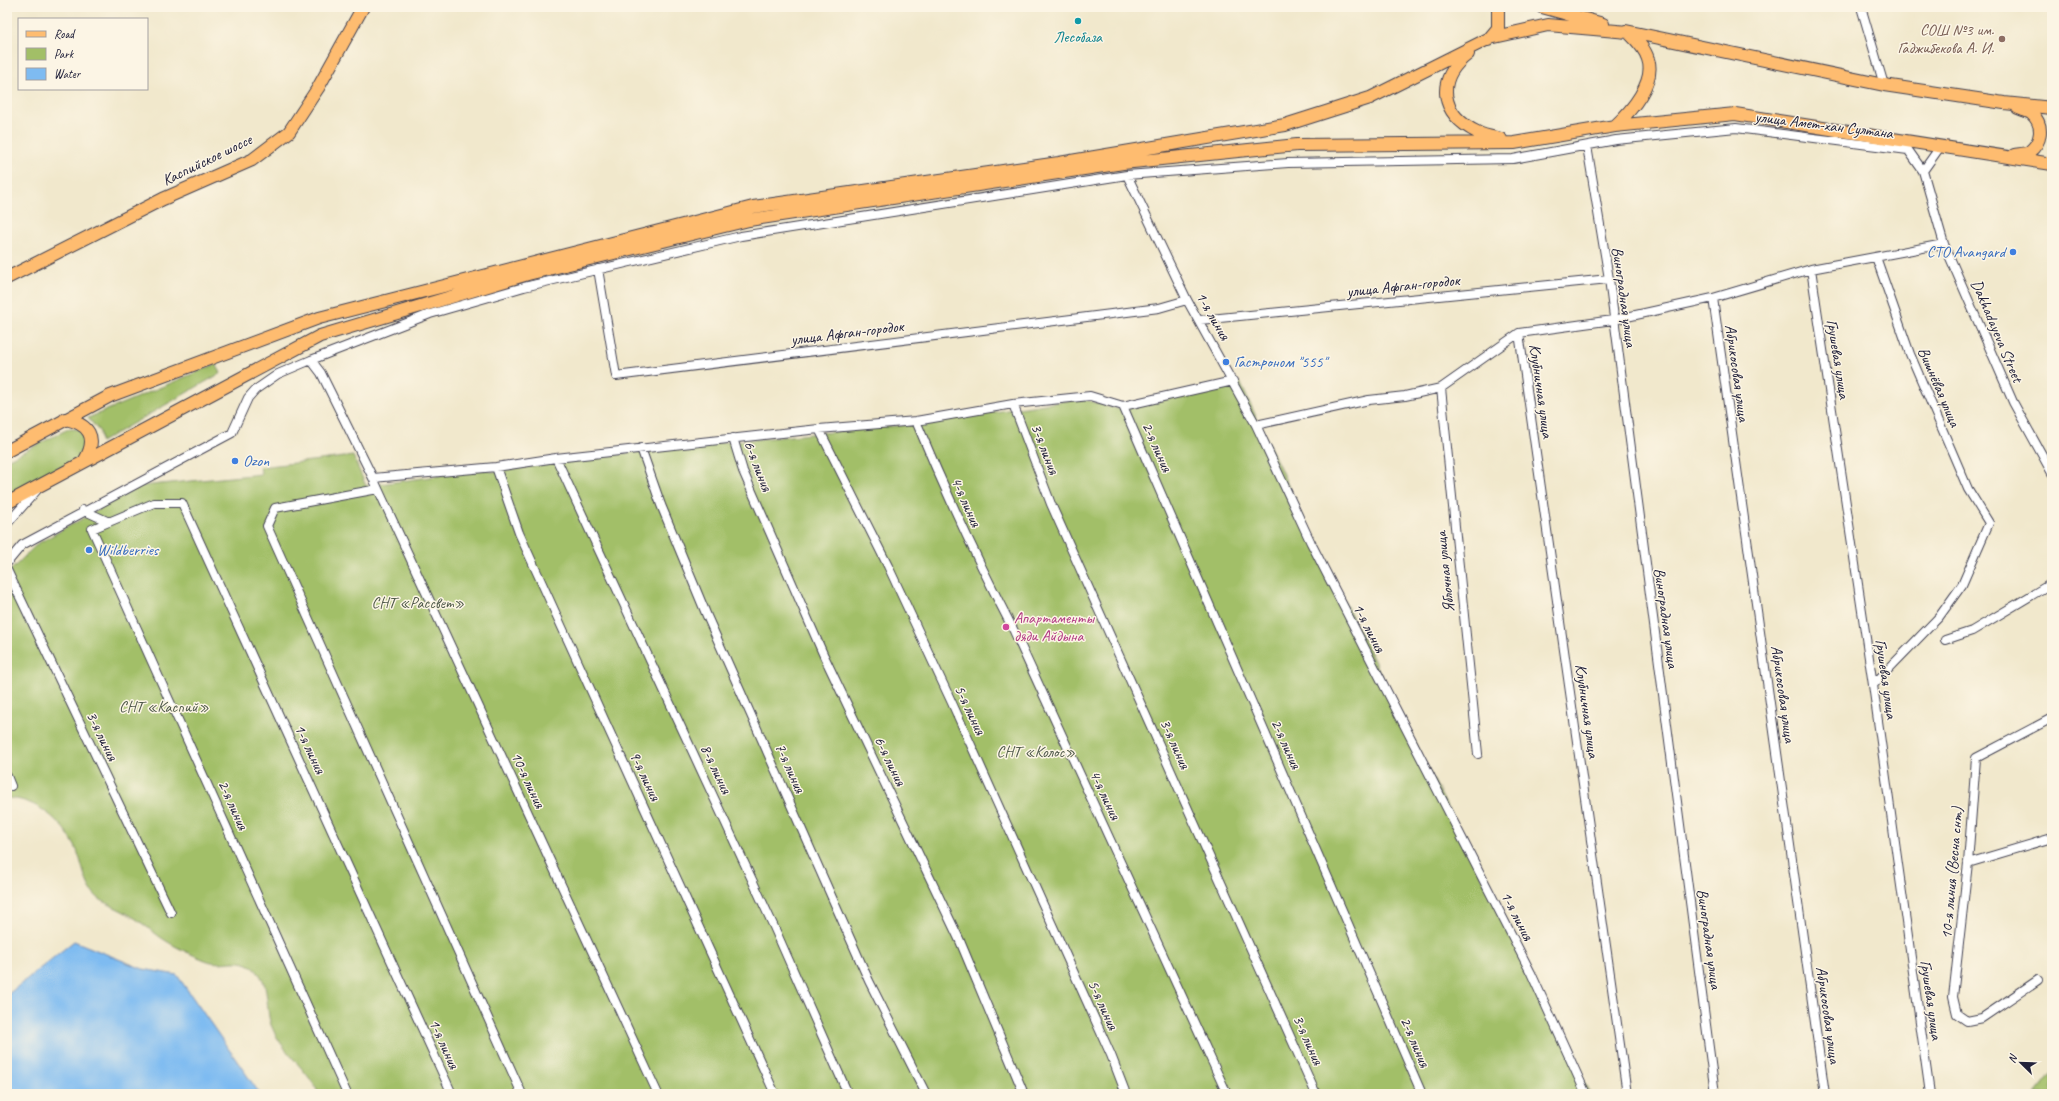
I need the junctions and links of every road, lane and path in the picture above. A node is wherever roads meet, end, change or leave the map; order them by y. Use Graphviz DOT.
graph roads {
  1 [pos="363,7"];
  2 [pos="1498,7"];
  3 [pos="1542,7"];
  4 [pos="1861,7"];
  5 [pos="1628,32"];
  6 [pos="1490,38"];
  7 [pos="1884,85"];
  8 [pos="2004,103"];
  9 [pos="2052,108"];
  10 [pos="1615,126"];
  11 [pos="1514,143"];
  12 [pos="1586,146"];
  13 [pos="1905,146"];
  14 [pos="1940,147"];
  15 [pos="2001,156"];
  16 [pos="2052,164"];
  17 [pos="1923,171"];
  18 [pos="1127,175"];
  19 [pos="1944,244"];
  20 [pos="1876,257"];
  21 [pos="1811,269"];
  22 [pos="598,270"];
  23 [pos="7,278"];
  24 [pos="1609,279"];
  25 [pos="1713,298"];
  26 [pos="1187,300"];
  27 [pos="1200,320"];
  28 [pos="1613,320"];
  29 [pos="1519,333"];
  30 [pos="311,360"];
  31 [pos="1233,381"];
  32 [pos="1441,388"];
  33 [pos="1014,404"];
  34 [pos="1123,406"];
  35 [pos="64,419"];
  36 [pos="916,421"];
  37 [pos="1256,426"];
  38 [pos="819,429"];
  39 [pos="733,438"];
  40 [pos="641,448"];
  41 [pos="7,451"];
  42 [pos="556,458"];
  43 [pos="85,460"];
  44 [pos="496,468"];
  45 [pos="2052,473"];
  46 [pos="373,478"];
  47 [pos="42,484"];
  48 [pos="378,489"];
  49 [pos="7,503"];
  50 [pos="83,510"];
  51 [pos="109,522"];
  52 [pos="7,524"];
  53 [pos="92,529"];
  54 [pos="7,563"];
  55 [pos="7,570"];
  56 [pos="2052,583"];
  57 [pos="1945,640"];
  58 [pos="1873,685"];
  59 [pos="2052,718"];
  60 [pos="1478,754"];
  61 [pos="7,776"];
  62 [pos="11,786"];
  63 [pos="2052,838"];
  64 [pos="1968,863"];
  65 [pos="171,913"];
  66 [pos="2038,980"];
  67 [pos="347,1094"];
  68 [pos="452,1094"];
  69 [pos="522,1094"];
  70 [pos="658,1094"];
  71 [pos="775,1094"];
  72 [pos="848,1094"];
  73 [pos="926,1094"];
  74 [pos="1024,1094"];
  75 [pos="1126,1094"];
  76 [pos="1227,1094"];
  77 [pos="1316,1094"];
  78 [pos="1422,1094"];
  79 [pos="1586,1094"];
  80 [pos="1627,1094"];
  81 [pos="1715,1094"];
  82 [pos="1825,1094"];
  83 [pos="1930,1094"];
  1 -- 23 [label="main road, Каспийское шоссе"];
  2 -- 6 [label="main road"];
  3 -- 5 [label="main road"];
  4 -- 7 [label="street"];
  5 -- 6 [label="main road"];
  5 -- 7 [label="main road"];
  5 -- 10 [label="main road"];
  6 -- 11 [label="main road"];
  6 -- 35 [label="main road"];
  7 -- 8 [label="main road"];
  8 -- 9 [label="main road"];
  8 -- 15 [label="main road"];
  10 -- 11 [label="main road"];
  10 -- 13 [label="main road"];
  11 -- 43 [label="main road"];
  12 -- 13 [label="street, улица Амет-хан Султана"];
  12 -- 18 [label="street, улица Амет-хан Султана"];
  12 -- 24 [label="street, Виноградная улица"];
  13 -- 14 [label="main road"];
  13 -- 17 [label="street, Dakhadayeva Street"];
  14 -- 15 [label="main road"];
  14 -- 17 [label="street"];
  15 -- 16 [label="main road"];
  17 -- 19 [label="street, Dakhadayeva Street"];
  18 -- 22 [label="street, улица Амет-хан Султана"];
  18 -- 26 [label="street, 1-я линия"];
  19 -- 20 [label="street"];
  19 -- 45 [label="street, Dakhadayeva Street"];
  20 -- 21 [label="street"];
  20 -- 58 [label="street, Вишнёвая улица"];
  21 -- 25 [label="street"];
  21 -- 58 [label="street, Грушевая улица"];
  22 -- 26 [label="street, улица Афган-городок"];
  22 -- 30 [label="street, улица Амет-хан Султана"];
  24 -- 27 [label="street, улица Афган-городок"];
  24 -- 28 [label="street, Виноградная улица"];
  25 -- 28 [label="street"];
  25 -- 82 [label="street, Абрикосовая улица"];
  26 -- 27 [label="street, 1-я линия"];
  27 -- 31 [label="street, 1-я линия"];
  28 -- 29 [label="street"];
  28 -- 81 [label="street, Виноградная улица"];
  29 -- 32 [label="street"];
  29 -- 80 [label="street, Клубничная улица"];
  30 -- 46 [label="street, 10-я линия"];
  30 -- 50 [label="street, улица Амет-хан Султана"];
  31 -- 34 [label="street"];
  31 -- 37 [label="street, 1-я линия"];
  32 -- 37 [label="street"];
  32 -- 60 [label="street, Яблочная улица"];
  33 -- 34 [label="street"];
  33 -- 36 [label="street"];
  33 -- 77 [label="street, 3-я линия"];
  34 -- 78 [label="street, 2-я линия"];
  35 -- 41 [label="main road"];
  35 -- 43 [label="main road"];
  36 -- 38 [label="street"];
  36 -- 76 [label="street, 4-я линия"];
  37 -- 79 [label="street, 1-я линия"];
  38 -- 39 [label="street"];
  38 -- 75 [label="street, 5-я линия"];
  39 -- 40 [label="street"];
  39 -- 74 [label="street, 6-я линия"];
  40 -- 42 [label="street"];
  40 -- 73 [label="street, 7-я линия"];
  42 -- 44 [label="street"];
  42 -- 72 [label="street, 8-я линия"];
  43 -- 47 [label="main road"];
  44 -- 46 [label="street"];
  44 -- 71 [label="street, 9-я линия"];
  46 -- 48 [label="street, 10-я линия"];
  47 -- 49 [label="main road"];
  47 -- 52 [label="street"];
  48 -- 69 [label="street"];
  48 -- 70 [label="street, 10-я линия"];
  50 -- 51 [label="street"];
  50 -- 54 [label="street, улица Амет-хан Султана"];
  51 -- 53 [label="street, 1-я линия"];
  51 -- 68 [label="street, 1-я линия"];
  53 -- 67 [label="street, 2-я линия"];
  55 -- 65 [label="street, 3-я линия"];
  56 -- 57 [label="street"];
  58 -- 83 [label="street, Грушевая улица"];
  59 -- 64 [label="street, 10-я линия (Весна снт)"];
  61 -- 62 [label="street"];
  63 -- 64 [label="street"];
  64 -- 66 [label="street, 10-я линия (Весна снт)"];
}
